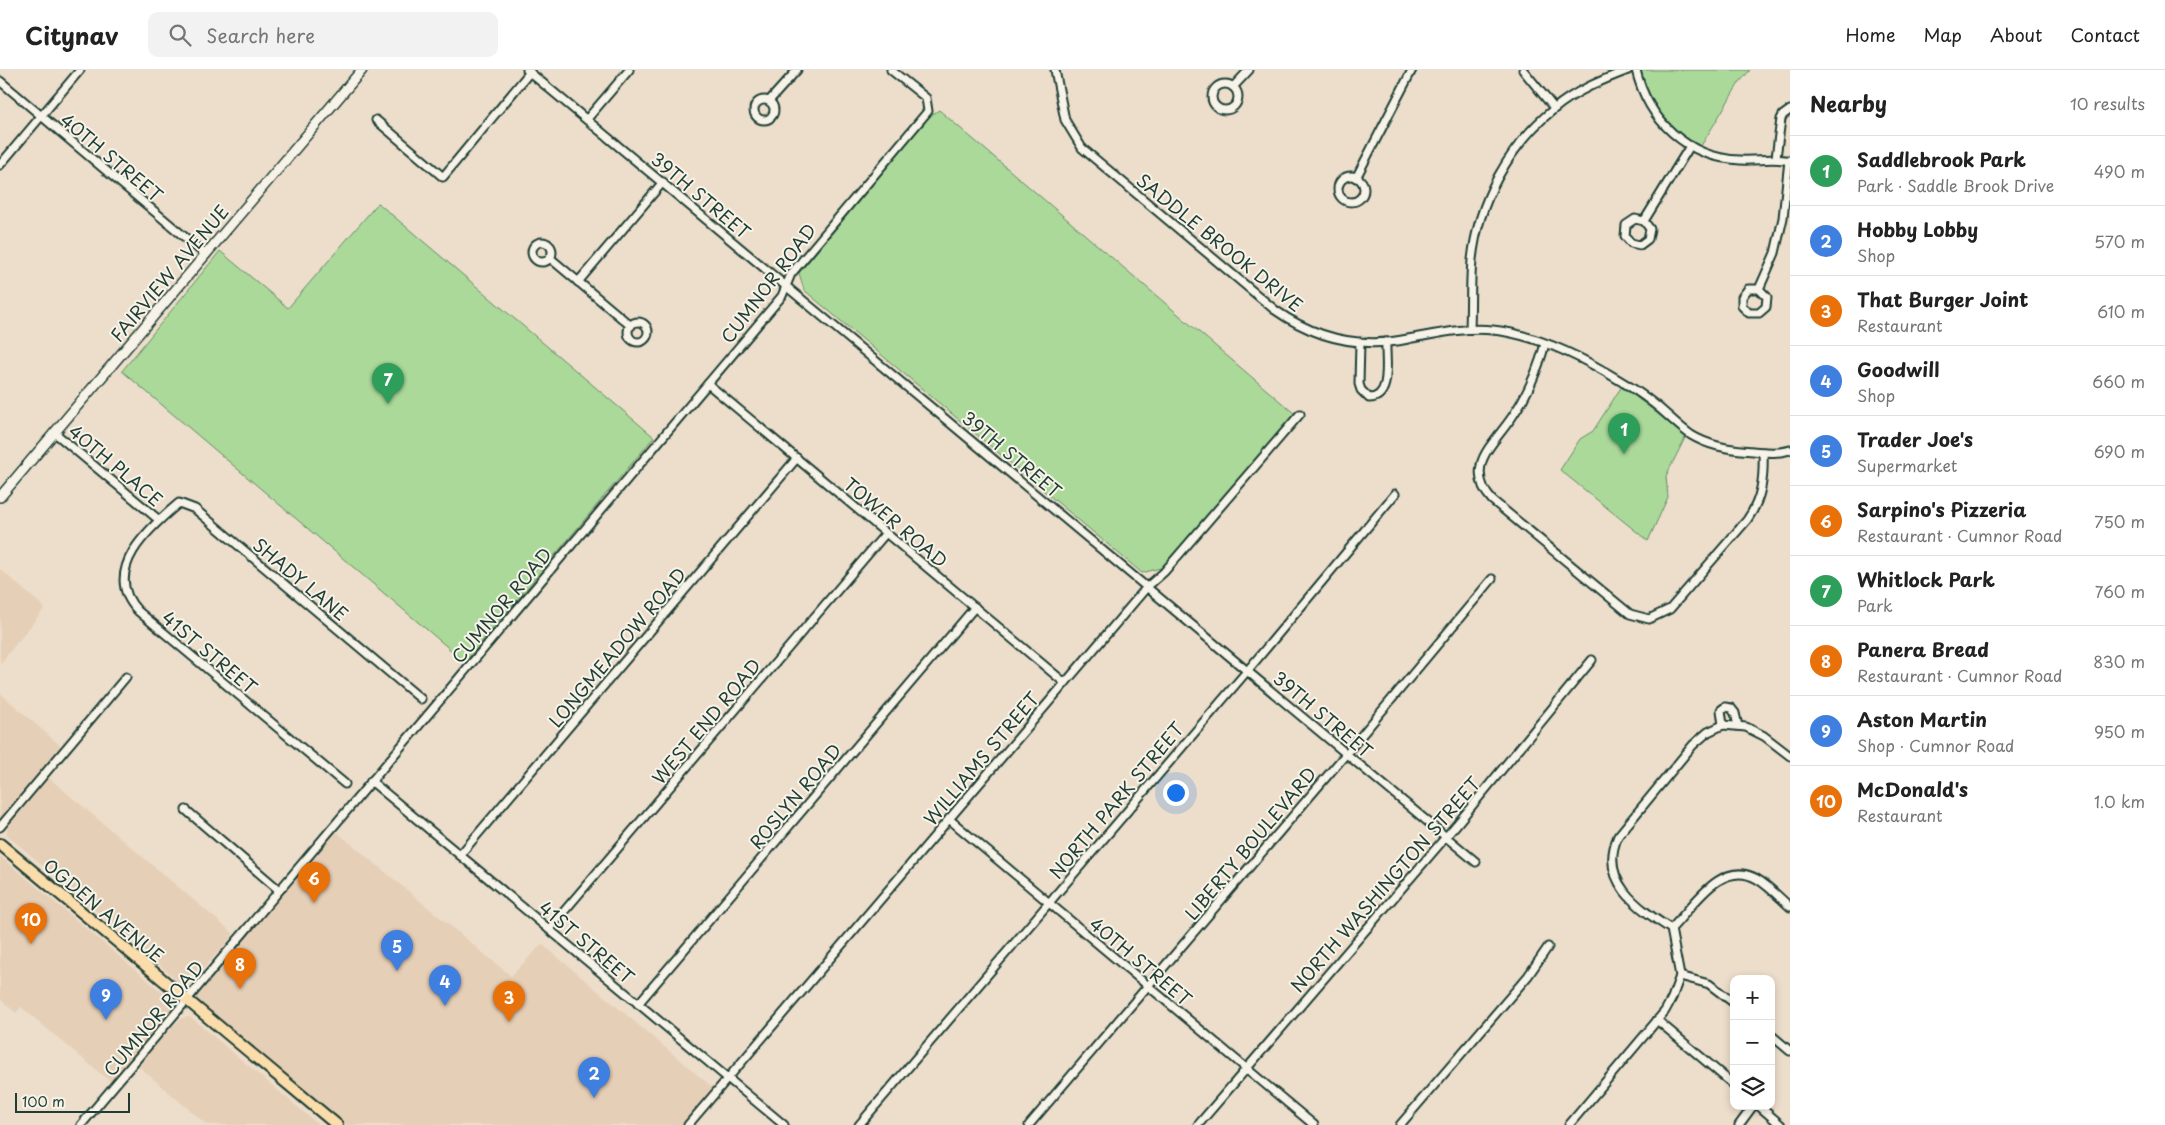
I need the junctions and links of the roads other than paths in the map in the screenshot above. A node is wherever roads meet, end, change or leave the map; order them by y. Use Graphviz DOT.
graph roads {
  1 [pos="80,70"];
  2 [pos="362,70"];
  3 [pos="629,70"];
  4 [pos="797,70"];
  5 [pos="891,70"];
  6 [pos="1055,70"];
  7 [pos="1249,70"];
  8 [pos="1412,70"];
  9 [pos="1523,70"];
  10 [pos="1628,70"];
  11 [pos="1636,70"];
  12 [pos="529,71"];
  13 [pos="0,82"];
  14 [pos="1233,87"];
  15 [pos="769,101"];
  16 [pos="1554,108"];
  17 [pos="1790,110"];
  18 [pos="41,116"];
  19 [pos="587,119"];
  20 [pos="376,120"];
  21 [pos="1690,146"];
  22 [pos="1776,158"];
  23 [pos="1789,161"];
  24 [pos="0,165"];
  25 [pos="1356,178"];
  26 [pos="663,182"];
  27 [pos="1644,221"];
  28 [pos="206,256"];
  29 [pos="550,258"];
  30 [pos="578,282"];
  31 [pos="786,285"];
  32 [pos="1759,289"];
  33 [pos="630,326"];
  34 [pos="1470,329"];
  35 [pos="1360,342"];
  36 [pos="1386,342"];
  37 [pos="1546,344"];
  38 [pos="708,384"];
  39 [pos="1300,414"];
  40 [pos="55,432"];
  41 [pos="1790,450"];
  42 [pos="1763,452"];
  43 [pos="797,458"];
  44 [pos="1395,494"];
  45 [pos="0,497"];
  46 [pos="159,520"];
  47 [pos="886,533"];
  48 [pos="1492,579"];
  49 [pos="1147,586"];
  50 [pos="975,607"];
  51 [pos="1592,660"];
  52 [pos="1248,670"];
  53 [pos="126,678"];
  54 [pos="1065,683"];
  55 [pos="421,699"];
  56 [pos="1722,725"];
  57 [pos="1735,726"];
  58 [pos="1346,754"];
  59 [pos="1790,756"];
  60 [pos="371,781"];
  61 [pos="345,784"];
  62 [pos="186,810"];
  63 [pos="950,819"];
  64 [pos="0,827"];
  65 [pos="1445,836"];
  66 [pos="0,844"];
  67 [pos="460,855"];
  68 [pos="1476,862"];
  69 [pos="279,890"];
  70 [pos="1048,903"];
  71 [pos="1790,907"];
  72 [pos="1672,929"];
  73 [pos="549,930"];
  74 [pos="1548,947"];
  75 [pos="1680,976"];
  76 [pos="1148,986"];
  77 [pos="1730,1000"];
  78 [pos="187,1001"];
  79 [pos="638,1004"];
  80 [pos="1657,1020"];
  81 [pos="1775,1038"];
  82 [pos="1790,1051"];
  83 [pos="1246,1068"];
  84 [pos="728,1078"];
  85 [pos="1730,1082"];
  86 [pos="1750,1110"];
  87 [pos="1764,1110"];
  88 [pos="82,1125"];
  89 [pos="337,1125"];
  90 [pos="688,1125"];
  91 [pos="784,1125"];
  92 [pos="859,1125"];
  93 [pos="1029,1125"];
  94 [pos="1198,1125"];
  95 [pos="1314,1125"];
  96 [pos="1400,1125"];
  97 [pos="1569,1125"];
  98 [pos="1739,1125"];
  99 [pos="1782,1125"];
  1 -- 18 [label="street"];
  2 -- 28 [label="street, FAIRVIEW AVENUE"];
  3 -- 19 [label="street"];
  4 -- 15 [label="street"];
  5 -- 31 [label="street, CUMNOR ROAD"];
  6 -- 35 [label="street, SADDLE BROOK DRIVE"];
  7 -- 14 [label="street"];
  8 -- 25 [label="street"];
  9 -- 16 [label="street"];
  10 -- 16 [label="street"];
  11 -- 21 [label="street"];
  12 -- 19 [label="street, 39TH STREET"];
  12 -- 20 [label="street"];
  13 -- 18 [label="street, 40TH STREET"];
  16 -- 34 [label="street"];
  17 -- 22 [label="street"];
  18 -- 24 [label="street"];
  18 -- 28 [label="street, 40TH STREET"];
  19 -- 26 [label="street, 39TH STREET"];
  21 -- 22 [label="street"];
  21 -- 27 [label="street"];
  22 -- 23 [label="street"];
  23 -- 32 [label="street"];
  26 -- 30 [label="street"];
  26 -- 31 [label="street, 39TH STREET"];
  28 -- 40 [label="street, FAIRVIEW AVENUE"];
  29 -- 30 [label="street"];
  30 -- 33 [label="street"];
  31 -- 38 [label="street, CUMNOR ROAD"];
  31 -- 49 [label="street, 39TH STREET"];
  34 -- 36 [label="street, SADDLE BROOK DRIVE"];
  34 -- 37 [label="street, SADDLE BROOK DRIVE"];
  35 -- 36 [label="street, SADDLE BROOK DRIVE"];
  35 -- 36 [label="street"];
  37 -- 42 [label="street, SADDLE BROOK DRIVE"];
  37 -- 42 [label="street"];
  38 -- 43 [label="street, TOWER ROAD"];
  38 -- 60 [label="street, CUMNOR ROAD"];
  39 -- 49 [label="street, WILLIAMS STREET"];
  40 -- 45 [label="street, FAIRVIEW AVENUE"];
  40 -- 46 [label="street, 40TH PLACE"];
  41 -- 42 [label="street, SADDLE BROOK DRIVE"];
  43 -- 47 [label="street, TOWER ROAD"];
  43 -- 67 [label="street, LONGMEADOW ROAD"];
  44 -- 52 [label="street, NORTH PARK STREET"];
  46 -- 55 [label="street, SHADY LANE"];
  46 -- 61 [label="street, 41ST STREET"];
  47 -- 50 [label="street, TOWER ROAD"];
  47 -- 73 [label="street, WEST END ROAD"];
  48 -- 58 [label="street, LIBERTY BOULEVARD"];
  49 -- 52 [label="street, 39TH STREET"];
  49 -- 54 [label="street, WILLIAMS STREET"];
  50 -- 54 [label="street, TOWER ROAD"];
  50 -- 79 [label="street, ROSLYN ROAD"];
  51 -- 65 [label="street, NORTH WASHINGTON STREET"];
  52 -- 58 [label="street, 39TH STREET"];
  52 -- 70 [label="street, NORTH PARK STREET"];
  53 -- 64 [label="street"];
  54 -- 63 [label="street, WILLIAMS STREET"];
  56 -- 57 [label="street"];
  56 -- 57 [label="street"];
  56 -- 72 [label="street"];
  57 -- 59 [label="street"];
  58 -- 65 [label="street, 39TH STREET"];
  58 -- 76 [label="street, LIBERTY BOULEVARD"];
  60 -- 67 [label="street, 41ST STREET"];
  60 -- 69 [label="street, CUMNOR ROAD"];
  62 -- 69 [label="street"];
  63 -- 70 [label="street, 40TH STREET"];
  63 -- 84 [label="street, WILLIAMS STREET"];
  65 -- 68 [label="street, 39TH STREET"];
  65 -- 83 [label="street, NORTH WASHINGTON STREET"];
  66 -- 78 [label="main road, OGDEN AVENUE"];
  67 -- 73 [label="street, 41ST STREET"];
  69 -- 78 [label="street, CUMNOR ROAD"];
  70 -- 76 [label="street, 40TH STREET"];
  70 -- 92 [label="street, NORTH PARK STREET"];
  71 -- 72 [label="street"];
  72 -- 75 [label="street"];
  73 -- 79 [label="street, 41ST STREET"];
  74 -- 96 [label="street"];
  75 -- 77 [label="street"];
  75 -- 80 [label="street"];
  76 -- 83 [label="street, 40TH STREET"];
  76 -- 93 [label="street, LIBERTY BOULEVARD"];
  78 -- 88 [label="street, CUMNOR ROAD"];
  78 -- 89 [label="main road, OGDEN AVENUE"];
  79 -- 84 [label="street, 41ST STREET"];
  80 -- 85 [label="street"];
  80 -- 97 [label="street"];
  81 -- 82 [label="street"];
  83 -- 94 [label="street, NORTH WASHINGTON STREET"];
  83 -- 95 [label="street, 40TH STREET"];
  84 -- 90 [label="street, WILLIAMS STREET"];
  84 -- 91 [label="street, 41ST STREET"];
  86 -- 98 [label="street"];
  87 -- 99 [label="street"];
}
